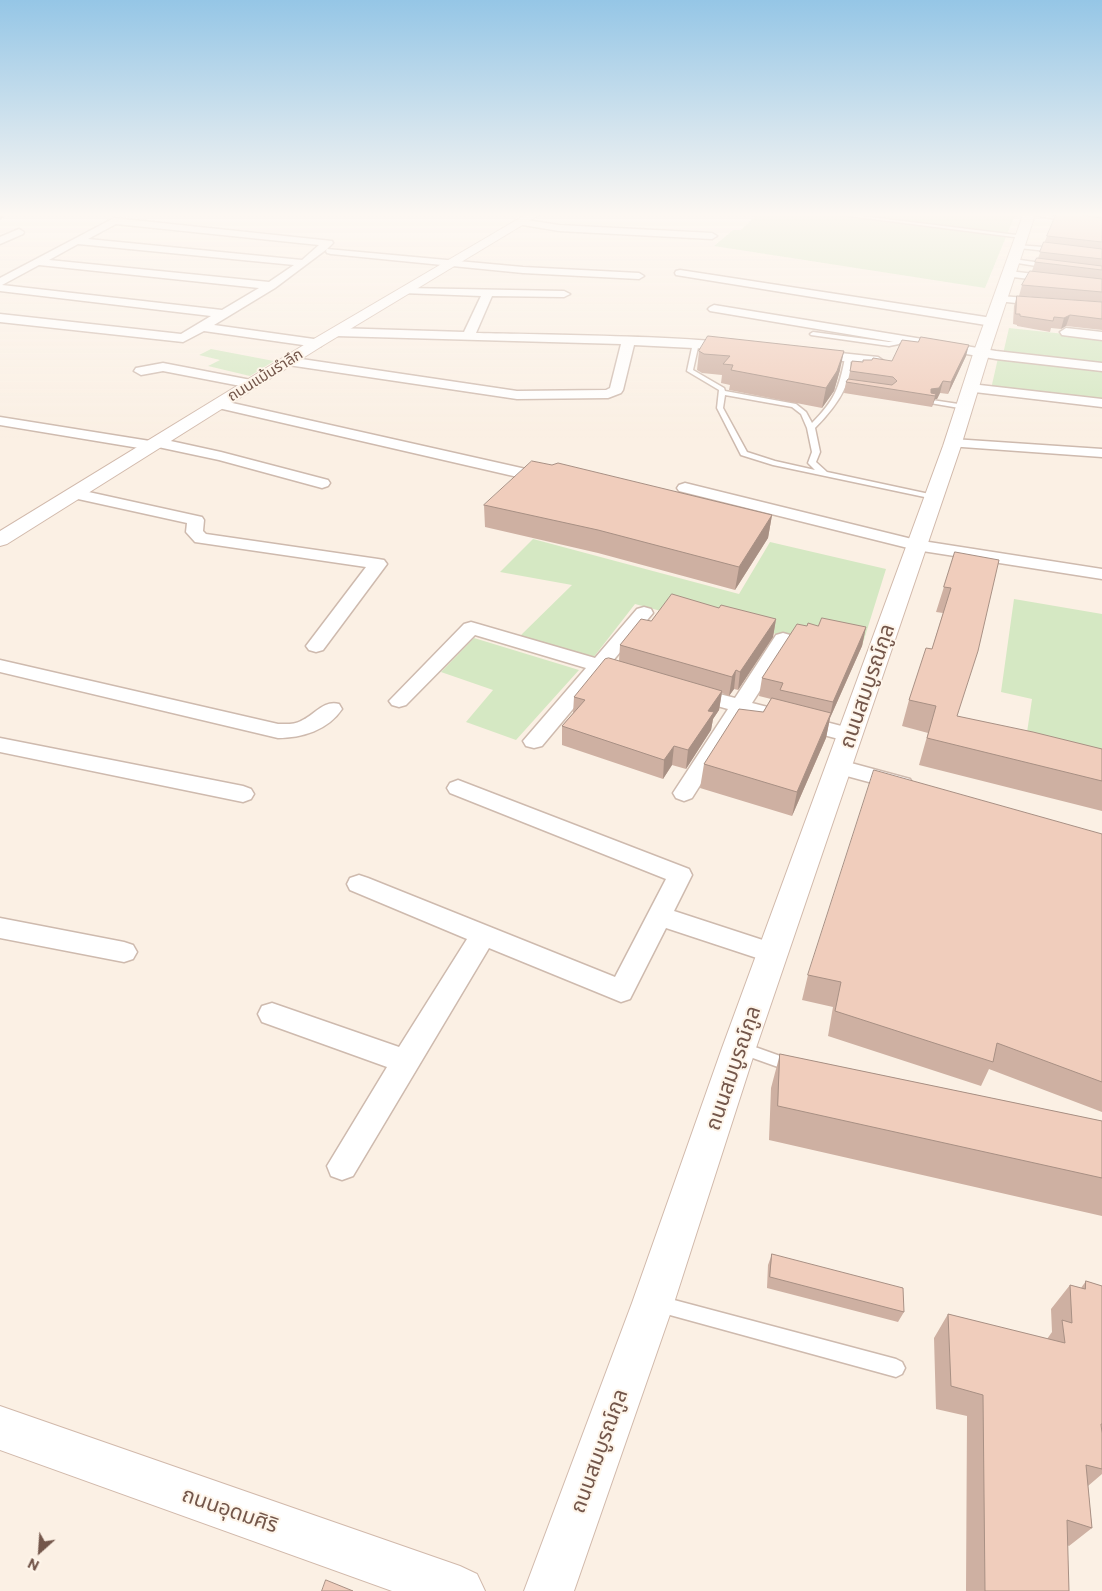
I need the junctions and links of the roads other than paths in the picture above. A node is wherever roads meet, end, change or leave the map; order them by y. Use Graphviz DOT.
graph roads {
  1 [pos="11,289"];
  2 [pos="265,289"];
  3 [pos="410,289"];
  4 [pos="788,289"];
  5 [pos="1004,289"];
  6 [pos="406,292"];
  7 [pos="488,293"];
  8 [pos="564,294"];
  9 [pos="1001,299"];
  10 [pos="1102,308"];
  11 [pos="714,310"];
  12 [pos="223,314"];
  13 [pos="0,318"];
  14 [pos="992,322"];
  15 [pos="202,328"];
  16 [pos="336,332"];
  17 [pos="1066,332"];
  18 [pos="813,334"];
  19 [pos="1102,336"];
  20 [pos="468,337"];
  21 [pos="899,339"];
  22 [pos="628,342"];
  23 [pos="317,343"];
  24 [pos="696,343"];
  25 [pos="744,347"];
  26 [pos="982,351"];
  27 [pos="799,353"];
  28 [pos="848,358"];
  29 [pos="288,361"];
  30 [pos="878,361"];
  31 [pos="1102,367"];
  32 [pos="140,372"];
  33 [pos="251,384"];
  34 [pos="842,386"];
  35 [pos="851,388"];
  36 [pos="722,393"];
  37 [pos="968,399"];
  38 [pos="935,400"];
  39 [pos="1102,403"];
  40 [pos="219,404"];
  41 [pos="0,421"];
  42 [pos="811,428"];
  43 [pos="953,443"];
  44 [pos="154,444"];
  45 [pos="1102,453"];
  46 [pos="813,460"];
  47 [pos="790,467"];
  48 [pos="826,474"];
  49 [pos="552,480"];
  50 [pos="322,483"];
  51 [pos="685,488"];
  52 [pos="75,494"];
  53 [pos="934,497"];
  54 [pos="0,540"];
  55 [pos="916,545"];
  56 [pos="1102,574"];
  57 [pos="644,613"];
  58 [pos="782,639"];
  59 [pos="316,646"];
  60 [pos="0,666"];
  61 [pos="598,666"];
  62 [pos="645,680"];
  63 [pos="673,688"];
  64 [pos="399,700"];
  65 [pos="740,707"];
  66 [pos="332,709"];
  67 [pos="850,735"];
  68 [pos="534,741"];
  69 [pos="0,745"];
  70 [pos="840,767"];
  71 [pos="458,788"];
  72 [pos="925,790"];
  73 [pos="684,793"];
  74 [pos="243,794"];
  75 [pos="359,884"];
  76 [pos="659,916"];
  77 [pos="0,928"];
  78 [pos="483,934"];
  79 [pos="124,952"];
  80 [pos="772,953"];
  81 [pos="272,1014"];
  82 [pos="739,1048"];
  83 [pos="406,1062"];
  84 [pos="804,1070"];
  85 [pos="342,1166"];
  86 [pos="653,1303"];
  87 [pos="896,1368"];
  88 [pos="0,1428"];
  89 [pos="460,1591"];
  90 [pos="549,1591"];
  1 -- 12 [label="street"];
  2 -- 12 [label="street"];
  3 -- 6 [label="street, ถนนแม้นรำลึก"];
  4 -- 14 [label="street"];
  5 -- 9 [label="street, ถนนสมบูรณ์กูล"];
  6 -- 7 [label="street"];
  6 -- 16 [label="street, ถนนแม้นรำลึก"];
  7 -- 8 [label="street"];
  7 -- 20 [label="street"];
  9 -- 10 [label="street"];
  9 -- 14 [label="street, ถนนสมบูรณ์กูล"];
  11 -- 21 [label="street"];
  12 -- 15 [label="street"];
  13 -- 15 [label="street"];
  14 -- 26 [label="street, ถนนสมบูรณ์กูล"];
  15 -- 23 [label="street"];
  16 -- 20 [label="street"];
  16 -- 23 [label="street, ถนนแม้นรำลึก"];
  17 -- 19 [label="street"];
  18 -- 21 [label="lane"];
  20 -- 22 [label="street"];
  21 -- 26 [label="street"];
  22 -- 24 [label="street"];
  22 -- 29 [label="street"];
  23 -- 29 [label="street, ถนนแม้นรำลึก"];
  24 -- 25 [label="street"];
  24 -- 36 [label="lane"];
  26 -- 31 [label="street"];
  26 -- 37 [label="street, ถนนสมบูรณ์กูล"];
  27 -- 28 [label="street"];
  28 -- 30 [label="street"];
  28 -- 34 [label="lane"];
  29 -- 33 [label="street, ถนนแม้นรำลึก"];
  32 -- 33 [label="street"];
  33 -- 40 [label="street, ถนนแม้นรำลึก"];
  34 -- 35 [label="lane"];
  34 -- 42 [label="lane"];
  36 -- 42 [label="lane"];
  36 -- 47 [label="lane"];
  37 -- 38 [label="lane"];
  37 -- 39 [label="street"];
  37 -- 43 [label="street, ถนนสมบูรณ์กูล"];
  40 -- 44 [label="street, ถนนแม้นรำลึก"];
  40 -- 49 [label="street"];
  41 -- 44 [label="street"];
  42 -- 46 [label="lane"];
  43 -- 45 [label="street"];
  43 -- 53 [label="street, ถนนสมบูรณ์กูล"];
  44 -- 50 [label="street"];
  44 -- 52 [label="street, ถนนแม้นรำลึก"];
  46 -- 47 [label="lane"];
  46 -- 48 [label="lane"];
  47 -- 48 [label="lane"];
  48 -- 53 [label="lane"];
  51 -- 55 [label="street"];
  52 -- 54 [label="street, ถนนแม้นรำลึก"];
  52 -- 59 [label="street"];
  53 -- 55 [label="street, ถนนสมบูรณ์กูล"];
  55 -- 56 [label="street"];
  55 -- 67 [label="street, ถนนสมบูรณ์กูล"];
  57 -- 61 [label="street"];
  58 -- 65 [label="street"];
  60 -- 66 [label="street"];
  61 -- 62 [label="street"];
  61 -- 64 [label="street"];
  61 -- 68 [label="street"];
  63 -- 65 [label="street"];
  65 -- 67 [label="street"];
  65 -- 73 [label="street"];
  67 -- 70 [label="street, ถนนสมบูรณ์กูล"];
  69 -- 74 [label="street"];
  70 -- 72 [label="street"];
  70 -- 80 [label="street, ถนนสมบูรณ์กูล"];
  71 -- 76 [label="street"];
  75 -- 78 [label="street"];
  76 -- 78 [label="street"];
  76 -- 80 [label="street"];
  77 -- 79 [label="street"];
  78 -- 83 [label="street"];
  80 -- 82 [label="street, ถนนสมบูรณ์กูล"];
  81 -- 83 [label="street"];
  82 -- 84 [label="lane"];
  82 -- 86 [label="street, ถนนสมบูรณ์กูล"];
  83 -- 85 [label="street"];
  86 -- 87 [label="lane"];
  86 -- 90 [label="street, ถนนสมบูรณ์กูล"];
  88 -- 89 [label="street, ถนนอุดมศิริ"];
}
